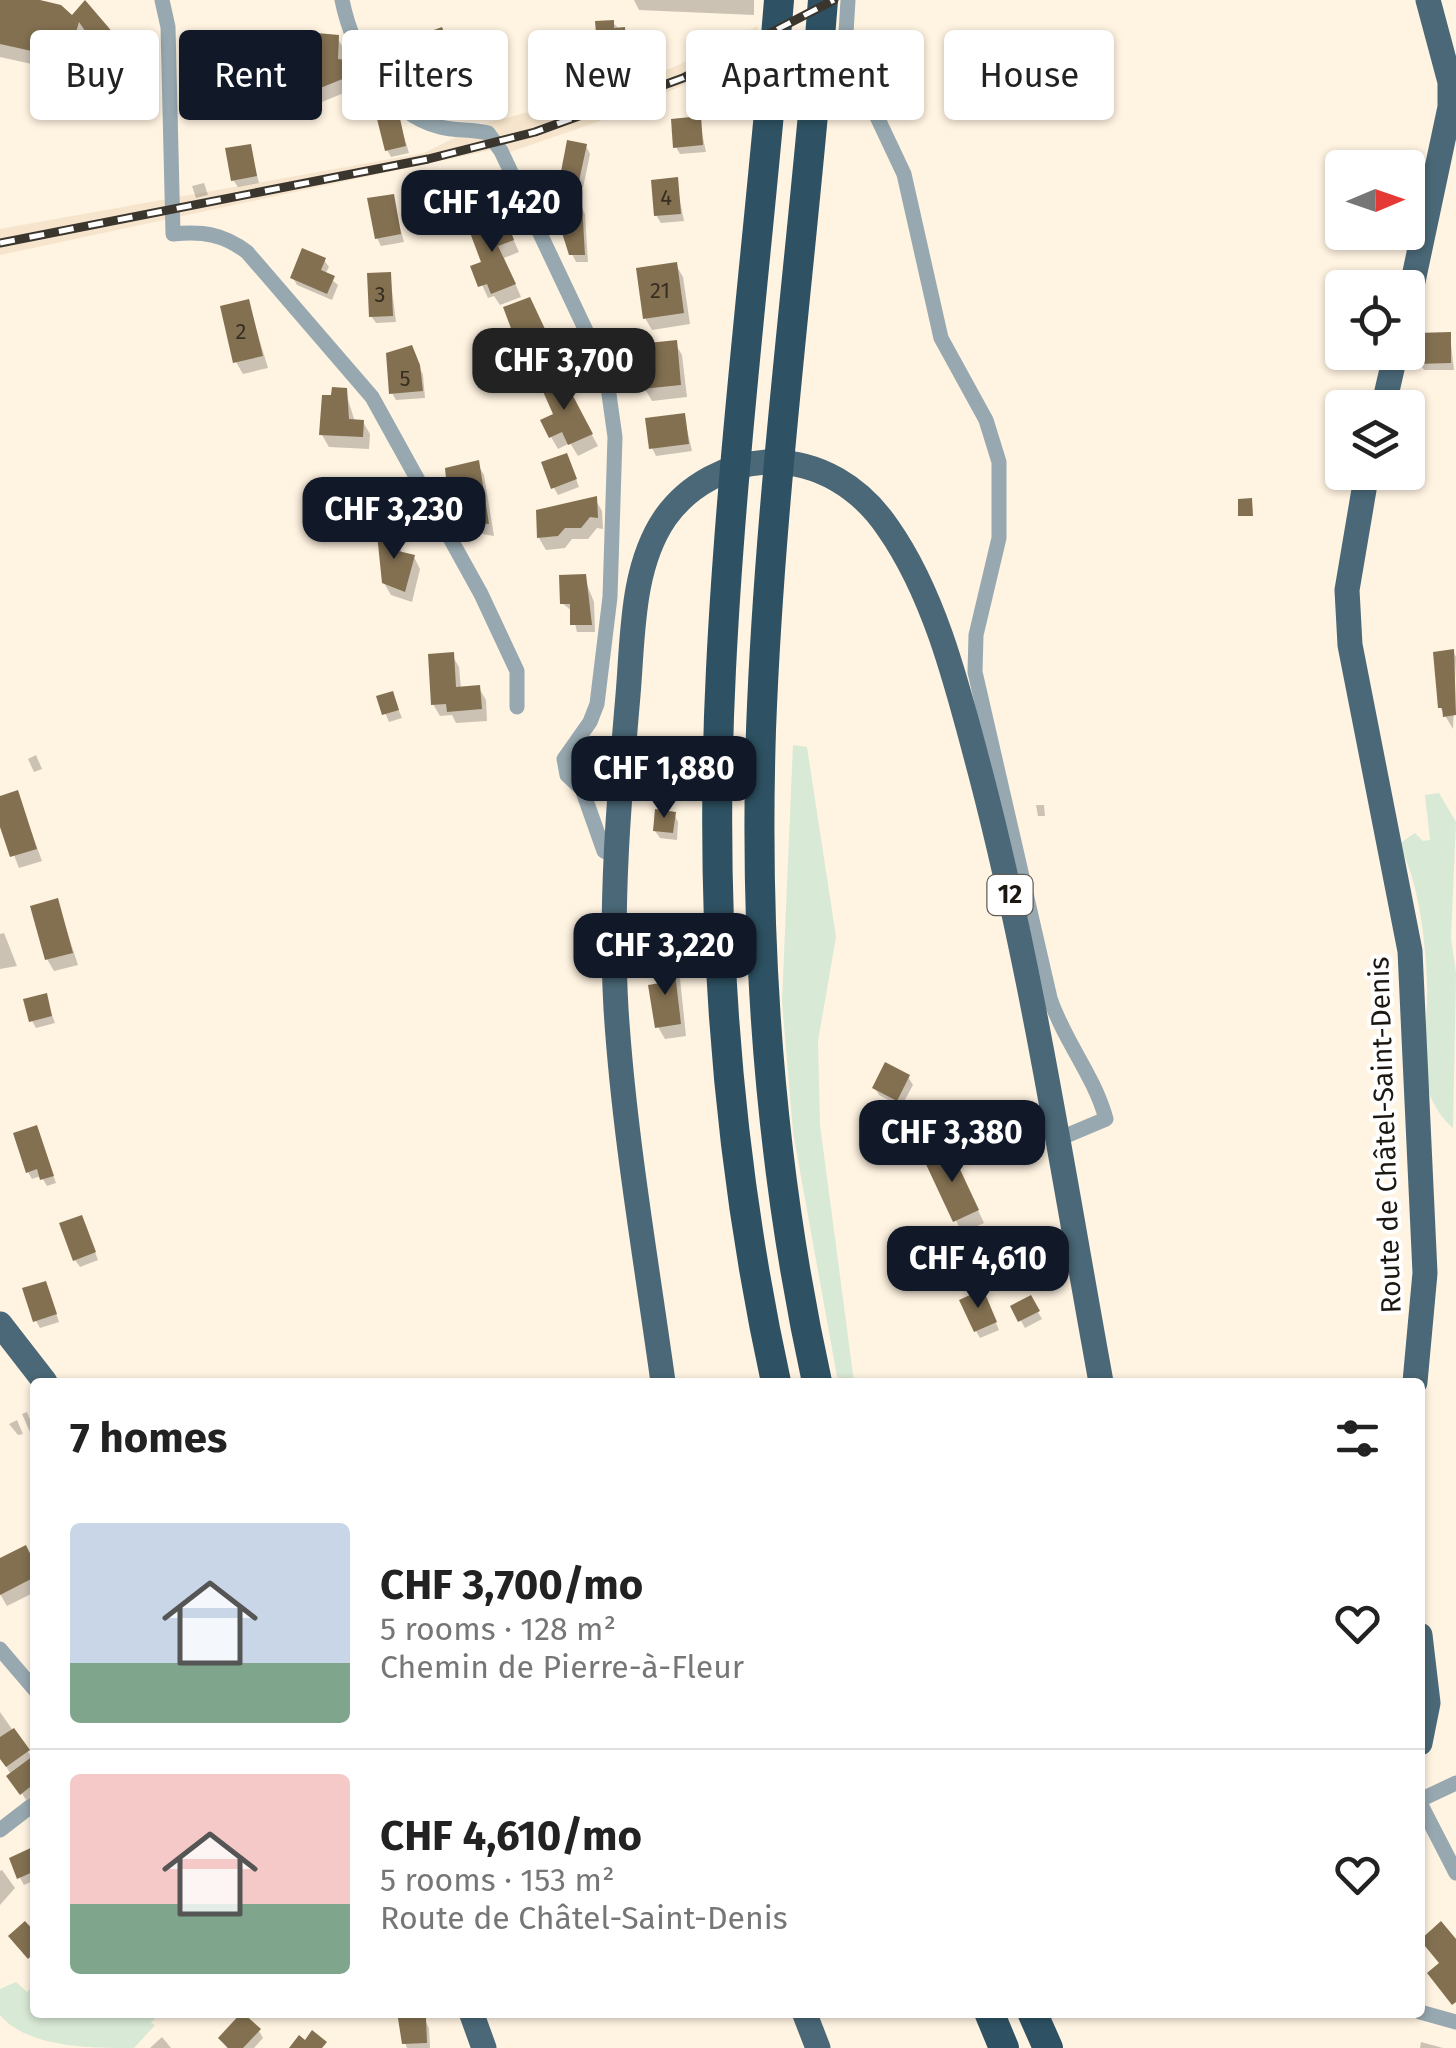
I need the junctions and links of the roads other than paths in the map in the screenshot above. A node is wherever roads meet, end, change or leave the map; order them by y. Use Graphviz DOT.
graph roads {
  1 [pos="162,0"];
  2 [pos="342,0"];
  3 [pos="778,0"];
  4 [pos="823,0"];
  5 [pos="848,0"];
  6 [pos="1428,0"];
  7 [pos="1415,270"];
  8 [pos="1363,490"];
  9 [pos="518,707"];
  10 [pos="582,789"];
  11 [pos="620,790"];
  12 [pos="616,858"];
  13 [pos="1056,1140"];
  14 [pos="0,1324"];
  15 [pos="42,1378"];
  16 [pos="662,1378"];
  17 [pos="775,1378"];
  18 [pos="816,1378"];
  19 [pos="1100,1378"];
  20 [pos="1415,1378"];
  21 [pos="0,1648"];
  22 [pos="1425,1678"];
  23 [pos="30,1684"];
  24 [pos="1425,1718"];
  25 [pos="1456,1783"];
  26 [pos="1425,1799"];
  27 [pos="30,1807"];
  28 [pos="1425,1828"];
  29 [pos="0,1830"];
  30 [pos="1456,1873"];
  31 [pos="1425,2013"];
  32 [pos="473,2018"];
  33 [pos="806,2018"];
  34 [pos="992,2018"];
  35 [pos="1035,2018"];
  36 [pos="1456,2022"];
  37 [pos="484,2048"];
  38 [pos="818,2048"];
  39 [pos="1004,2048"];
  40 [pos="1048,2048"];
  1 -- 9 [label="street"];
  2 -- 10 [label="street"];
  3 -- 17 [label="highway"];
  4 -- 18 [label="highway"];
  5 -- 13 [label="street"];
  6 -- 7 [label="main road"];
  8 -- 20 [label="main road, Route de Châtel-Saint-Denis"];
  10 -- 11 [label="street"];
  10 -- 12 [label="street"];
  11 -- 12 [label="main road, 12"];
  11 -- 13 [label="main road, 12"];
  12 -- 16 [label="main road, 12"];
  13 -- 19 [label="main road, 12"];
  14 -- 15 [label="main road"];
  21 -- 23 [label="street"];
  22 -- 24 [label="main road"];
  25 -- 26 [label="street"];
  27 -- 29 [label="street"];
  28 -- 30 [label="street"];
  31 -- 36 [label="street"];
  32 -- 37 [label="main road"];
  33 -- 38 [label="main road"];
  34 -- 39 [label="highway"];
  35 -- 40 [label="highway"];
}
